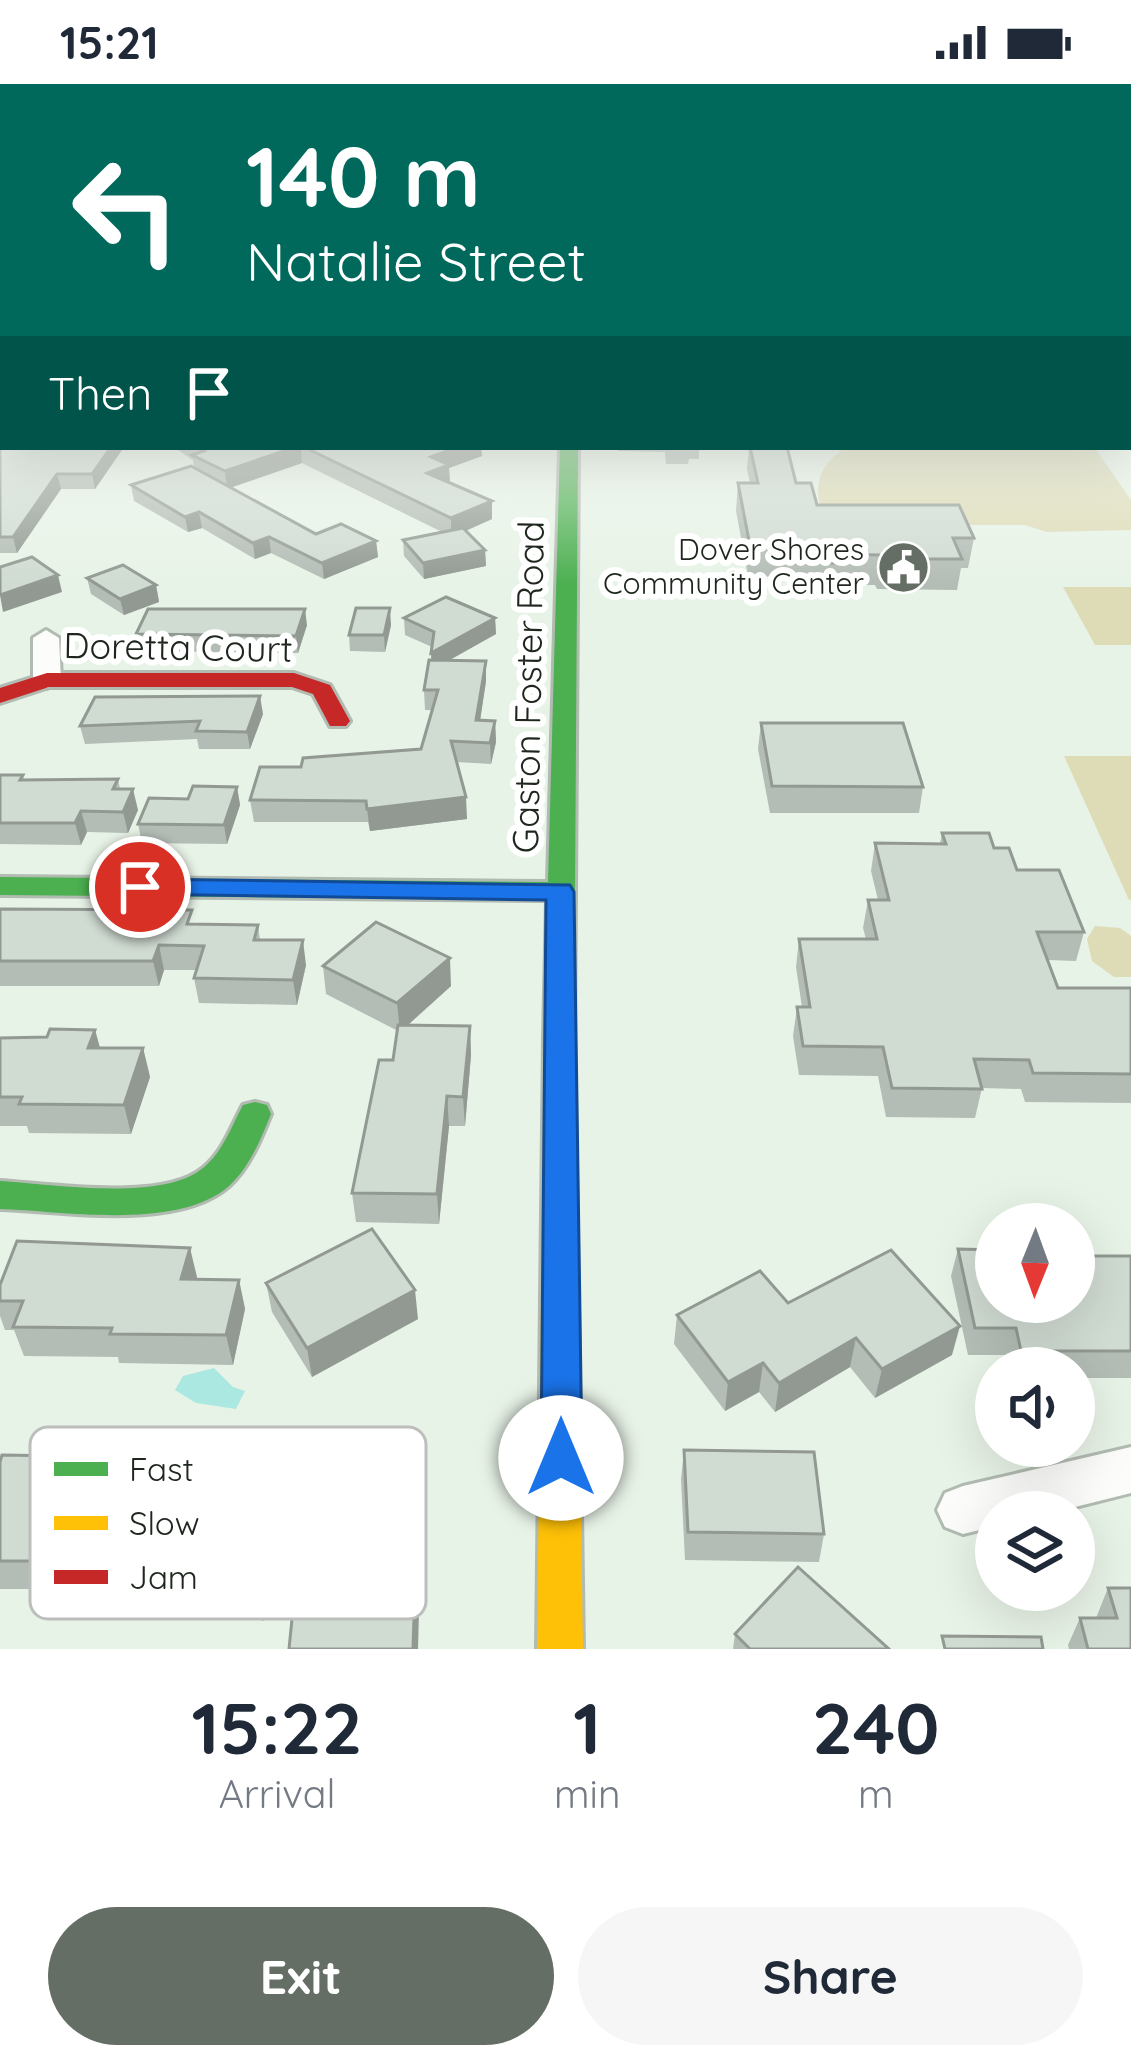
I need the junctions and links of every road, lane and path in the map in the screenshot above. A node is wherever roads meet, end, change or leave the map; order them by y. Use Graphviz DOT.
graph roads {
  1 [pos="569,450"];
  2 [pos="46,638"];
  3 [pos="47,680"];
  4 [pos="0,696"];
  5 [pos="338,722"];
  6 [pos="0,886"];
  7 [pos="560,892"];
  8 [pos="256,1114"];
  9 [pos="0,1195"];
  10 [pos="1131,1470"];
  11 [pos="963,1510"];
  12 [pos="560,1649"];
  1 -- 7 [label="street, Gaston Foster Road"];
  2 -- 3 [label="street"];
  3 -- 4 [label="street, Doretta Court"];
  3 -- 5 [label="street, Doretta Court"];
  6 -- 7 [label="street"];
  7 -- 12 [label="street, Gaston Foster Road"];
  8 -- 9 [label="street"];
  10 -- 11 [label="street"];
}
